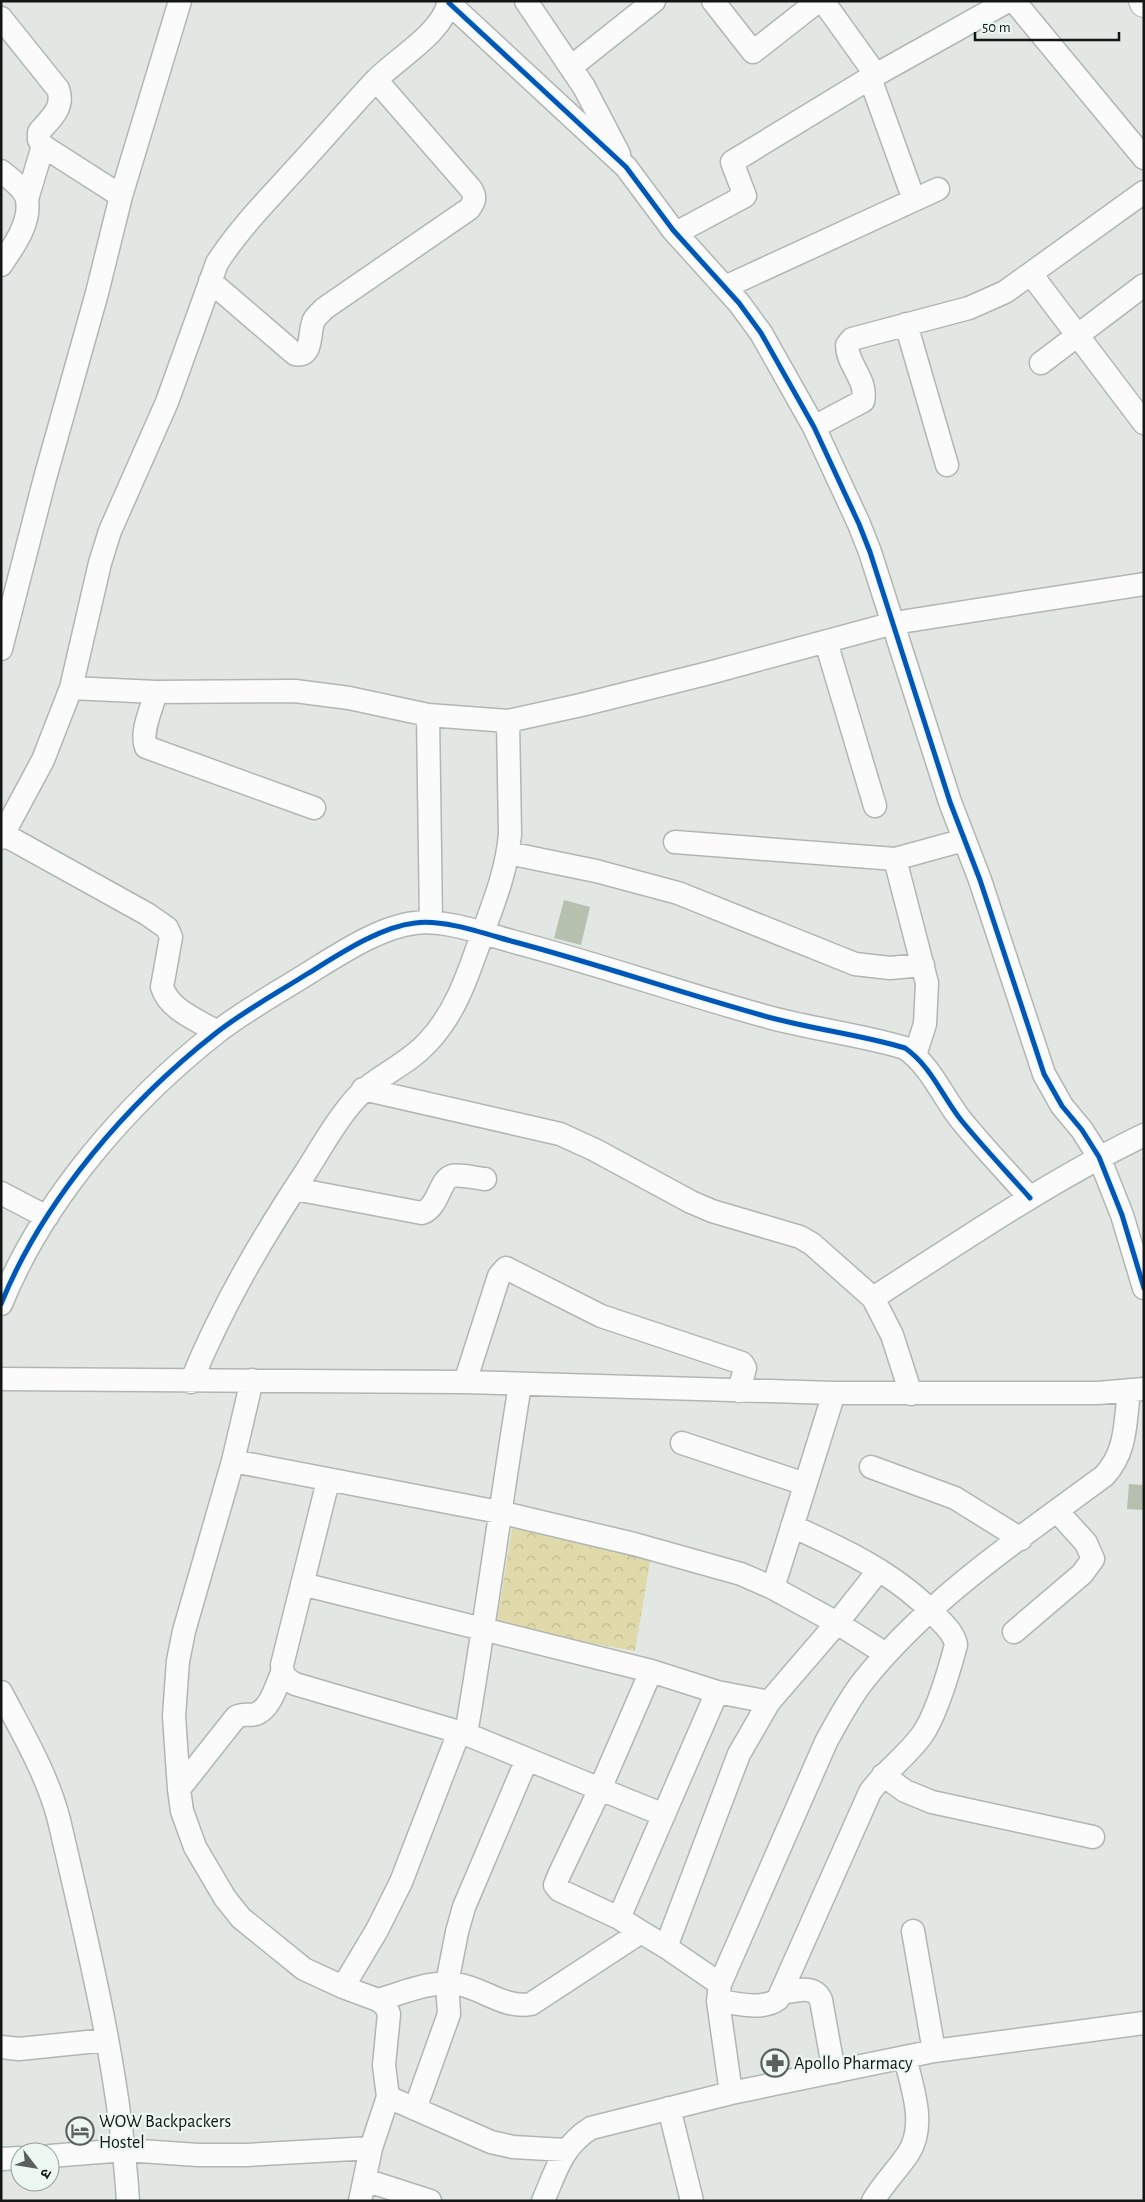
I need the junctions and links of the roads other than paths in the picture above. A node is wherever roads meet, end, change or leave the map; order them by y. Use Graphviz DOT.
graph roads {
  1 [pos="180,1"];
  2 [pos="526,1"];
  3 [pos="654,1"];
  4 [pos="713,1"];
  5 [pos="818,1"];
  6 [pos="823,1"];
  7 [pos="1008,1"];
  8 [pos="1014,1"];
  9 [pos="449,2"];
  10 [pos="1,18"];
  11 [pos="571,67"];
  12 [pos="873,76"];
  13 [pos="376,80"];
  14 [pos="43,146"];
  15 [pos="1144,158"];
  16 [pos="626,167"];
  17 [pos="1,171"];
  18 [pos="938,189"];
  19 [pos="1144,192"];
  20 [pos="121,196"];
  21 [pos="27,199"];
  22 [pos="914,200"];
  23 [pos="676,233"];
  24 [pos="3,260"];
  25 [pos="1032,274"];
  26 [pos="210,281"];
  27 [pos="1144,285"];
  28 [pos="725,287"];
  29 [pos="906,324"];
  30 [pos="1078,335"];
  31 [pos="1041,363"];
  32 [pos="1144,422"];
  33 [pos="814,427"];
  34 [pos="946,465"];
  35 [pos="1144,584"];
  36 [pos="894,624"];
  37 [pos="2,641"];
  38 [pos="826,642"];
  39 [pos="71,688"];
  40 [pos="156,692"];
  41 [pos="428,715"];
  42 [pos="508,721"];
  43 [pos="875,806"];
  44 [pos="314,808"];
  45 [pos="2,836"];
  46 [pos="964,840"];
  47 [pos="675,842"];
  48 [pos="508,852"];
  49 [pos="895,859"];
  50 [pos="431,922"];
  51 [pos="483,933"];
  52 [pos="923,965"];
  53 [pos="217,1032"];
  54 [pos="915,1055"];
  55 [pos="363,1089"];
  56 [pos="1144,1135"];
  57 [pos="1099,1157"];
  58 [pos="484,1179"];
  59 [pos="295,1188"];
  60 [pos="1,1194"];
  61 [pos="1030,1198"];
  62 [pos="47,1217"];
  63 [pos="1144,1288"];
  64 [pos="873,1298"];
  65 [pos="1,1304"];
  66 [pos="1,1379"];
  67 [pos="252,1380"];
  68 [pos="191,1382"];
  69 [pos="466,1382"];
  70 [pos="520,1385"];
  71 [pos="1136,1390"];
  72 [pos="739,1391"];
  73 [pos="834,1394"];
  74 [pos="910,1394"];
  75 [pos="682,1442"];
  76 [pos="233,1462"];
  77 [pos="871,1467"];
  78 [pos="328,1481"];
  79 [pos="805,1484"];
  80 [pos="1057,1511"];
  81 [pos="499,1512"];
  82 [pos="792,1526"];
  83 [pos="1021,1539"];
  84 [pos="879,1570"];
  85 [pos="302,1584"];
  86 [pos="773,1588"];
  87 [pos="931,1611"];
  88 [pos="837,1623"];
  89 [pos="484,1629"];
  90 [pos="1014,1632"];
  91 [pos="886,1654"];
  92 [pos="651,1671"];
  93 [pos="282,1673"];
  94 [pos="1,1692"];
  95 [pos="717,1692"];
  96 [pos="769,1702"];
  97 [pos="463,1733"];
  98 [pos="527,1759"];
  99 [pos="882,1776"];
  100 [pos="179,1789"];
  101 [pos="600,1790"];
  102 [pos="664,1815"];
  103 [pos="1093,1837"];
  104 [pos="619,1918"];
  105 [pos="913,1931"];
  106 [pos="641,1932"];
  107 [pos="666,1947"];
  108 [pos="448,1984"];
  109 [pos="343,1987"];
  110 [pos="719,1992"];
  111 [pos="782,1993"];
  112 [pos="378,2000"];
  113 [pos="1144,2023"];
  114 [pos="107,2040"];
  115 [pos="1,2048"];
  116 [pos="934,2050"];
  117 [pos="906,2056"];
  118 [pos="834,2072"];
  119 [pos="731,2093"];
  120 [pos="388,2097"];
  121 [pos="669,2108"];
  122 [pos="415,2109"];
  123 [pos="371,2148"];
  124 [pos="125,2150"];
  125 [pos="565,2150"];
  126 [pos="60,2155"];
  127 [pos="362,2190"];
  128 [pos="128,2201"];
  129 [pos="430,2201"];
  130 [pos="543,2201"];
  131 [pos="692,2201"];
  132 [pos="873,2201"];
  1 -- 20 [label="street"];
  2 -- 11 [label="street"];
  3 -- 11 [label="street"];
  4 -- 5 [label="street"];
  6 -- 12 [label="street"];
  7 -- 12 [label="street"];
  8 -- 15 [label="street"];
  9 -- 13 [label="street"];
  9 -- 16 [label="street"];
  10 -- 14 [label="street"];
  11 -- 16 [label="street"];
  12 -- 22 [label="street"];
  12 -- 23 [label="street"];
  13 -- 26 [label="street"];
  13 -- 26 [label="street"];
  14 -- 20 [label="street"];
  14 -- 21 [label="street"];
  16 -- 23 [label="street"];
  17 -- 21 [label="street"];
  18 -- 22 [label="street"];
  19 -- 25 [label="street"];
  20 -- 37 [label="street"];
  21 -- 24 [label="street"];
  22 -- 28 [label="street"];
  23 -- 28 [label="street"];
  25 -- 29 [label="street"];
  25 -- 30 [label="street"];
  26 -- 39 [label="street"];
  27 -- 30 [label="street"];
  28 -- 33 [label="street"];
  29 -- 33 [label="street"];
  29 -- 34 [label="street"];
  30 -- 31 [label="street"];
  30 -- 32 [label="street"];
  33 -- 36 [label="street"];
  35 -- 36 [label="street"];
  36 -- 38 [label="street"];
  36 -- 46 [label="street"];
  38 -- 42 [label="street"];
  38 -- 43 [label="street"];
  39 -- 40 [label="street"];
  39 -- 45 [label="street"];
  40 -- 41 [label="street"];
  40 -- 44 [label="street"];
  41 -- 42 [label="street"];
  41 -- 50 [label="street"];
  42 -- 48 [label="street"];
  45 -- 53 [label="street"];
  46 -- 49 [label="street"];
  46 -- 57 [label="street"];
  47 -- 49 [label="street"];
  48 -- 51 [label="street"];
  48 -- 52 [label="street"];
  49 -- 52 [label="street"];
  50 -- 51 [label="street"];
  50 -- 53 [label="street"];
  51 -- 54 [label="street"];
  51 -- 55 [label="street"];
  52 -- 54 [label="street"];
  53 -- 62 [label="street"];
  54 -- 61 [label="street"];
  55 -- 59 [label="street"];
  55 -- 64 [label="street"];
  56 -- 57 [label="street"];
  57 -- 61 [label="street"];
  57 -- 63 [label="street"];
  58 -- 59 [label="street"];
  59 -- 68 [label="street"];
  60 -- 62 [label="street"];
  61 -- 64 [label="street"];
  62 -- 65 [label="street"];
  64 -- 74 [label="street"];
  66 -- 68 [label="street"];
  67 -- 68 [label="street"];
  67 -- 69 [label="street"];
  67 -- 76 [label="street"];
  69 -- 70 [label="street"];
  69 -- 72 [label="street"];
  70 -- 72 [label="street"];
  70 -- 81 [label="street"];
  71 -- 74 [label="street"];
  71 -- 80 [label="street"];
  72 -- 73 [label="street"];
  73 -- 74 [label="street"];
  73 -- 79 [label="street"];
  75 -- 79 [label="street"];
  76 -- 78 [label="street"];
  76 -- 100 [label="street"];
  77 -- 83 [label="street"];
  78 -- 81 [label="street"];
  78 -- 85 [label="street"];
  79 -- 82 [label="street"];
  80 -- 83 [label="street"];
  80 -- 90 [label="street"];
  81 -- 86 [label="street"];
  81 -- 89 [label="street"];
  82 -- 84 [label="street"];
  82 -- 86 [label="street"];
  83 -- 87 [label="street"];
  84 -- 87 [label="street"];
  84 -- 88 [label="street"];
  85 -- 89 [label="street"];
  85 -- 93 [label="street"];
  86 -- 88 [label="street"];
  87 -- 91 [label="street"];
  87 -- 99 [label="street"];
  88 -- 91 [label="street"];
  88 -- 96 [label="street"];
  89 -- 92 [label="street"];
  89 -- 97 [label="street"];
  91 -- 110 [label="street"];
  92 -- 95 [label="street"];
  92 -- 101 [label="street"];
  93 -- 97 [label="street"];
  93 -- 100 [label="street"];
  94 -- 114 [label="street"];
  95 -- 96 [label="street"];
  95 -- 102 [label="street"];
  96 -- 107 [label="street"];
  97 -- 98 [label="street"];
  97 -- 109 [label="street"];
  98 -- 101 [label="street"];
  98 -- 108 [label="street"];
  99 -- 103 [label="street"];
  99 -- 111 [label="street"];
  100 -- 109 [label="street"];
  101 -- 102 [label="street"];
  101 -- 104 [label="street"];
  102 -- 104 [label="street"];
  104 -- 106 [label="street"];
  105 -- 116 [label="street"];
  106 -- 107 [label="street"];
  106 -- 108 [label="street"];
  107 -- 110 [label="street"];
  108 -- 112 [label="street"];
  108 -- 122 [label="street"];
  109 -- 112 [label="street"];
  110 -- 111 [label="street"];
  110 -- 119 [label="street"];
  111 -- 118 [label="street"];
  112 -- 120 [label="street"];
  113 -- 116 [label="street"];
  114 -- 115 [label="street"];
  114 -- 124 [label="street"];
  116 -- 117 [label="street"];
  117 -- 118 [label="street"];
  117 -- 132 [label="street"];
  118 -- 119 [label="street"];
  119 -- 121 [label="street"];
  120 -- 122 [label="street"];
  120 -- 123 [label="street"];
  121 -- 125 [label="street"];
  121 -- 131 [label="street"];
  122 -- 125 [label="street"];
  123 -- 124 [label="street"];
  123 -- 127 [label="street"];
  124 -- 126 [label="street"];
  124 -- 128 [label="street"];
  125 -- 130 [label="street"];
  127 -- 129 [label="street"];
}
